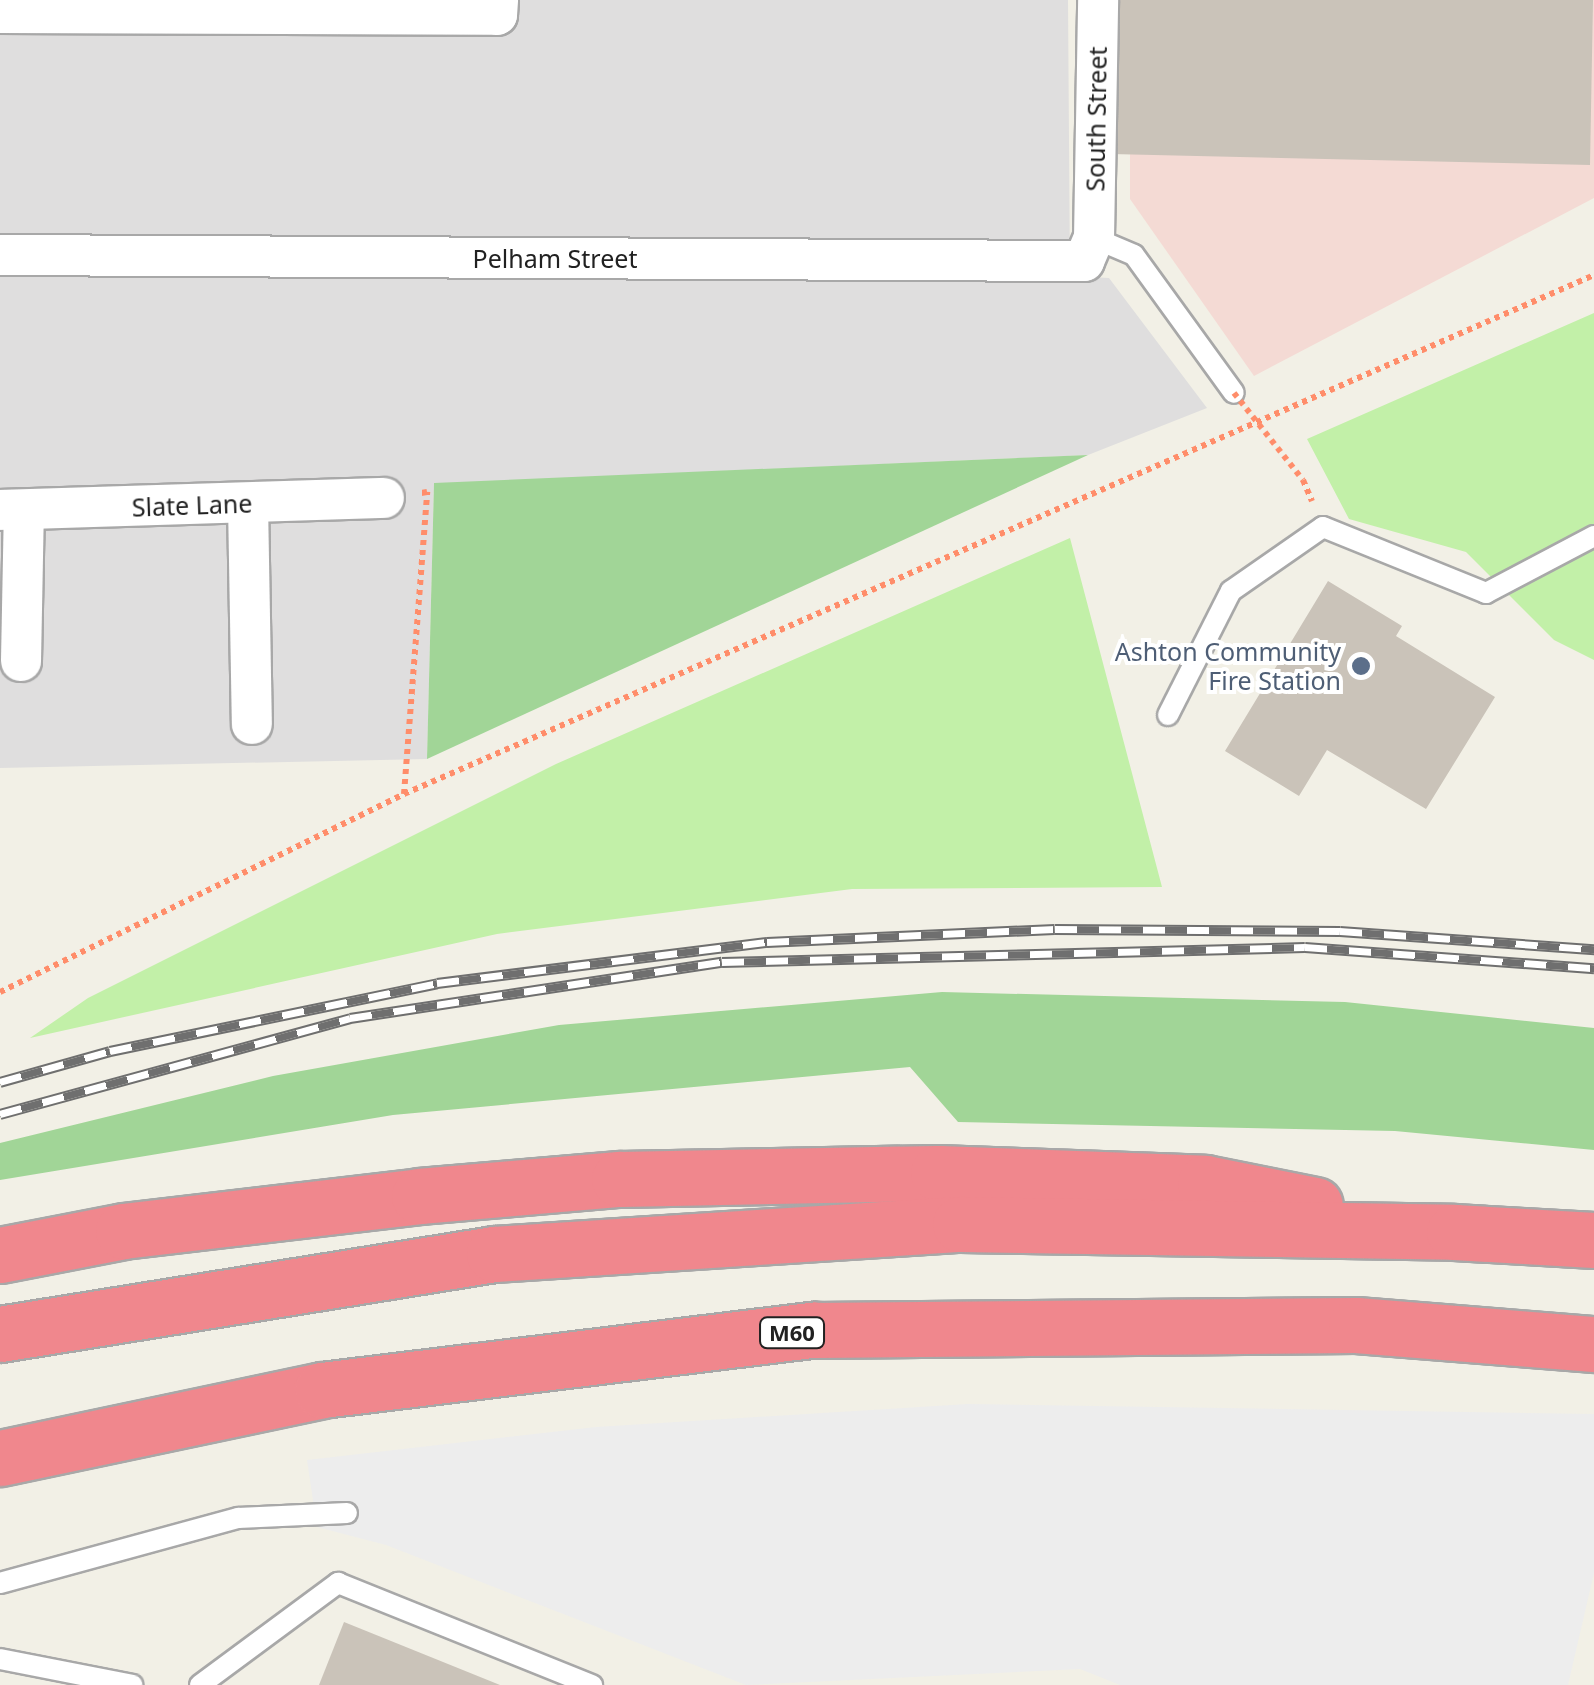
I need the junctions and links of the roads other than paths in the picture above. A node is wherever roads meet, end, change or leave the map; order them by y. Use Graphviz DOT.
graph roads {
  1 [pos="498,0"];
  2 [pos="1098,0"];
  3 [pos="0,13"];
  4 [pos="1094,238"];
  5 [pos="0,255"];
  6 [pos="1234,393"];
  7 [pos="384,498"];
  8 [pos="248,503"];
  9 [pos="12,511"];
  10 [pos="1594,536"];
  11 [pos="20,660"];
  12 [pos="1168,714"];
  13 [pos="252,724"];
  14 [pos="1454,1232"];
  15 [pos="1594,1240"];
  16 [pos="0,1255"];
  17 [pos="0,1334"];
  18 [pos="1594,1344"];
  19 [pos="0,1458"];
  20 [pos="347,1513"];
  21 [pos="0,1584"];
  22 [pos="0,1659"];
  23 [pos="132,1685"];
  24 [pos="200,1685"];
  25 [pos="592,1685"];
  1 -- 3 [label="street"];
  2 -- 4 [label="street, South Street"];
  4 -- 5 [label="street, Pelham Street"];
  4 -- 6 [label="lane"];
  7 -- 8 [label="street, Slate Lane"];
  8 -- 9 [label="street, Slate Lane"];
  8 -- 13 [label="street"];
  9 -- 11 [label="street"];
  10 -- 12 [label="lane"];
  14 -- 15 [label="highway"];
  14 -- 16 [label="highway"];
  14 -- 17 [label="highway"];
  18 -- 19 [label="highway, M60"];
  20 -- 21 [label="lane"];
  22 -- 23 [label="lane"];
  24 -- 25 [label="lane"];
}
